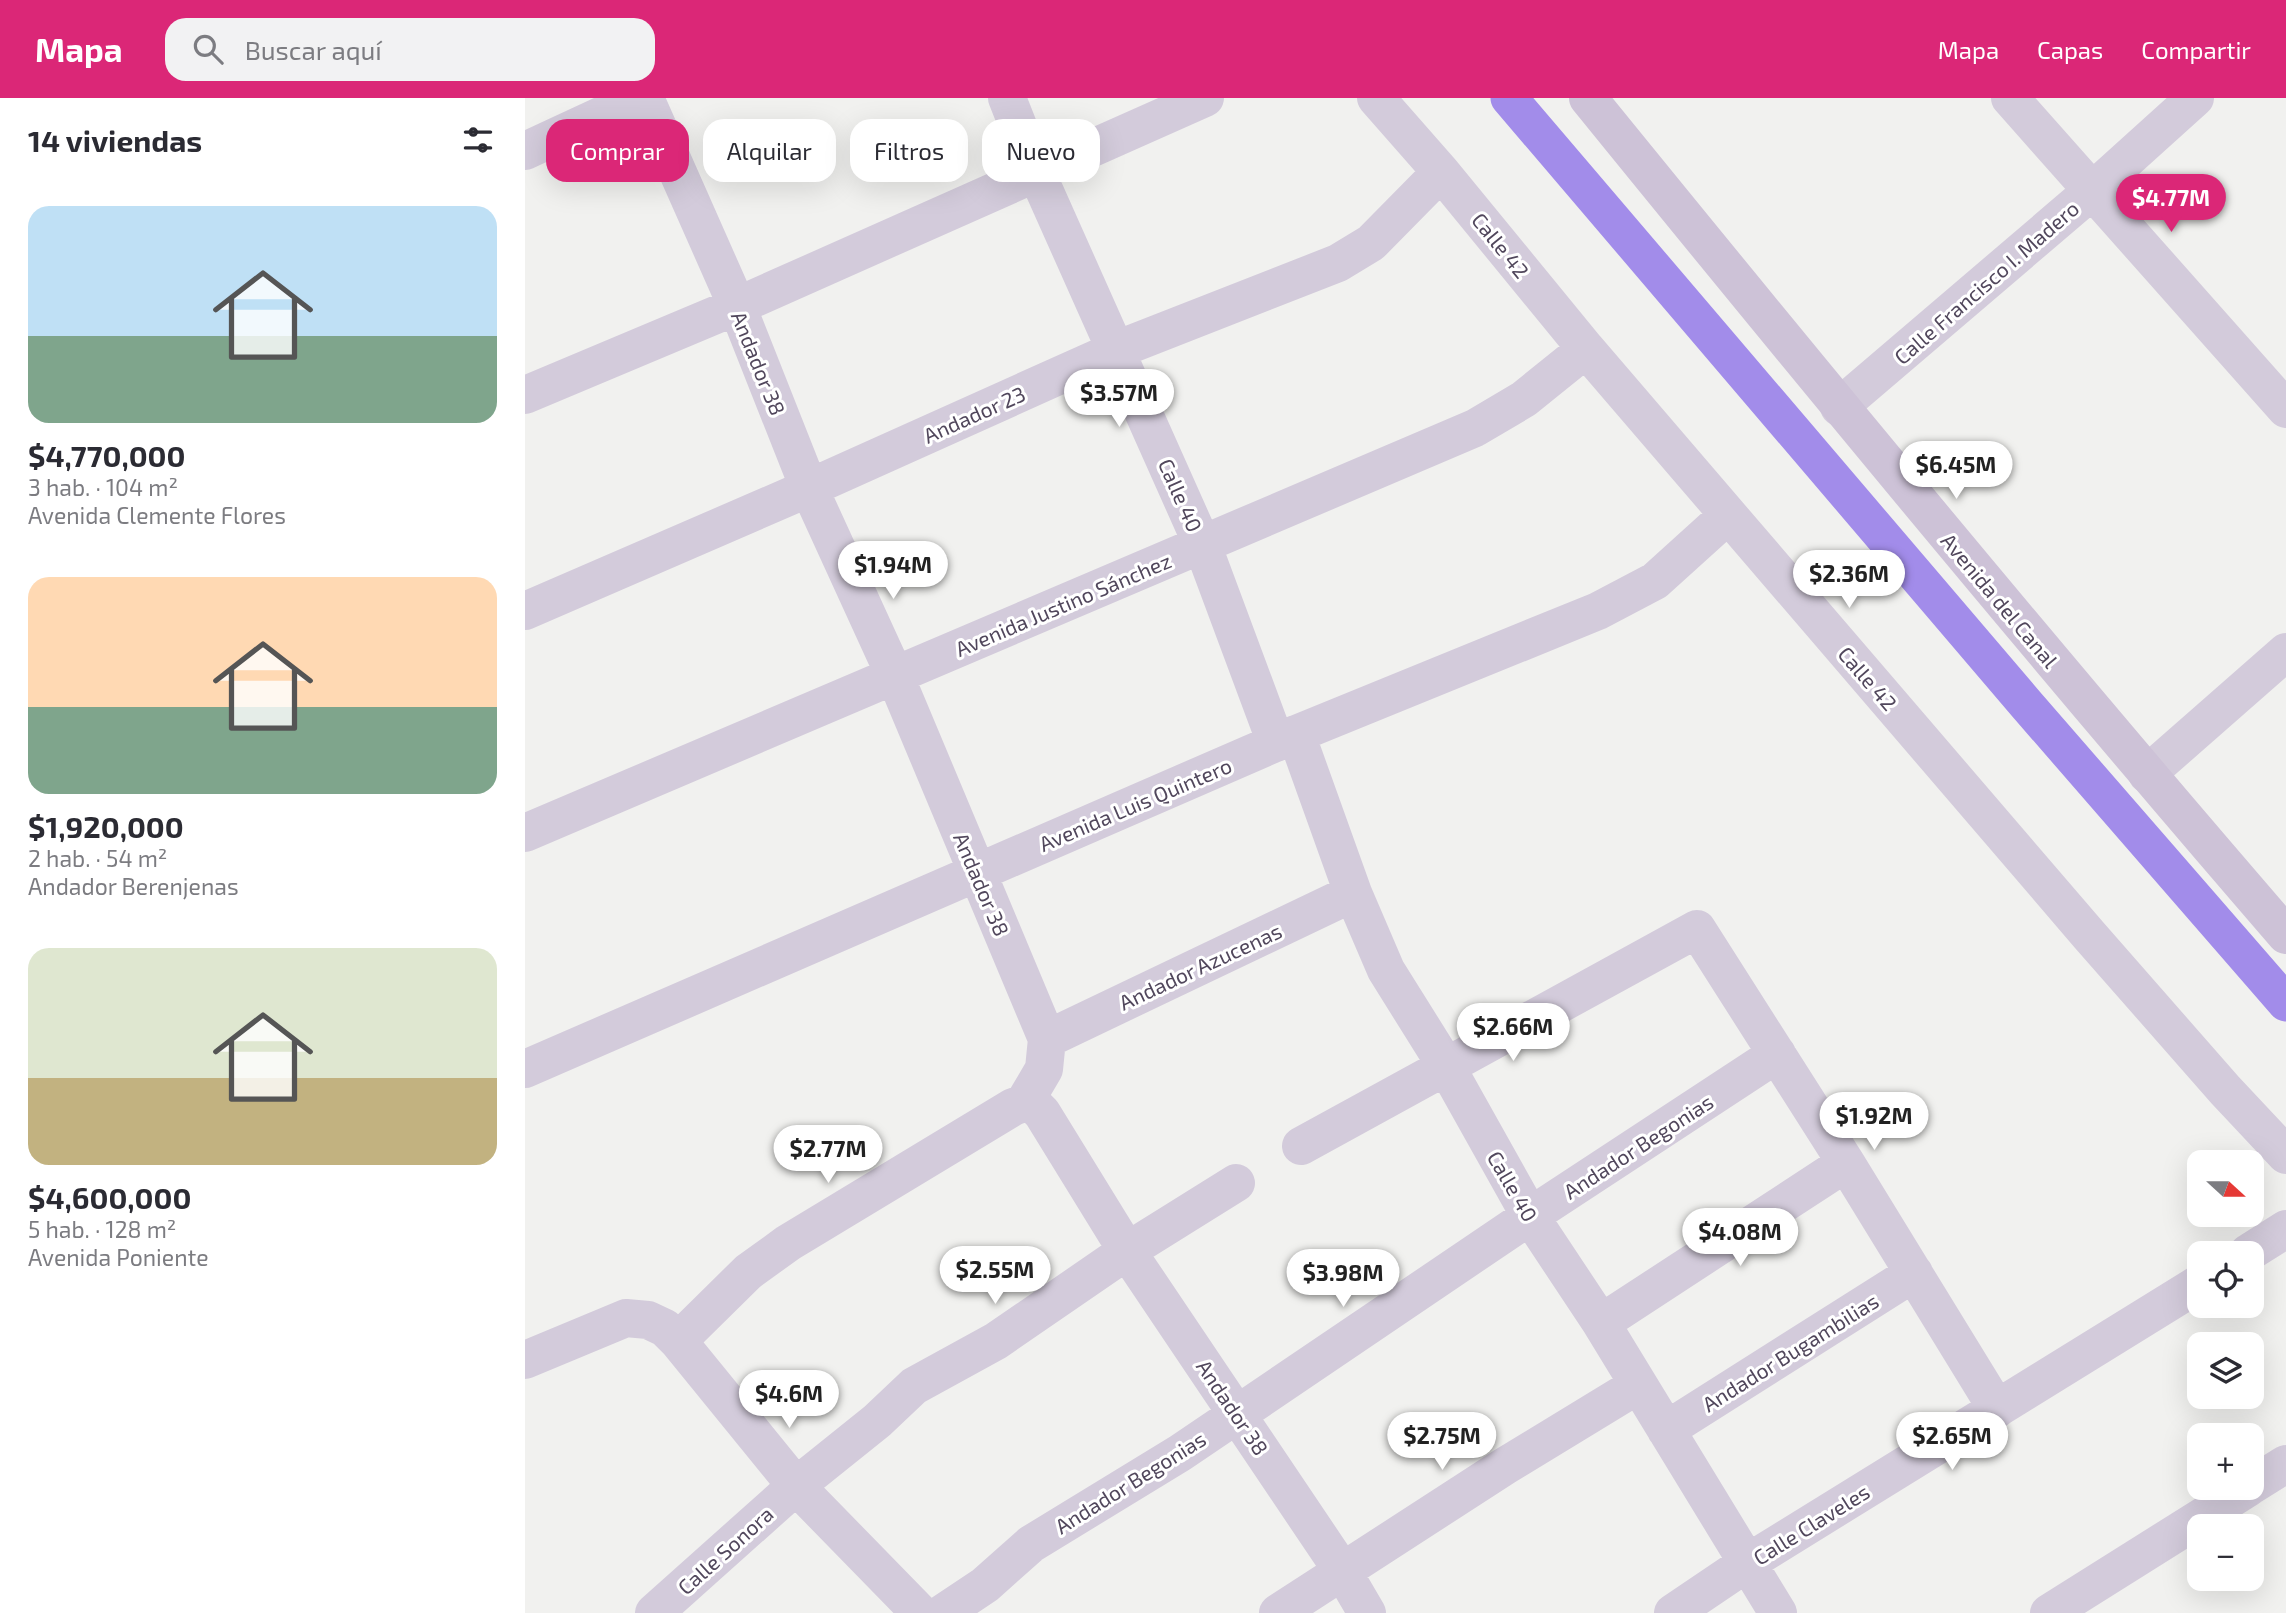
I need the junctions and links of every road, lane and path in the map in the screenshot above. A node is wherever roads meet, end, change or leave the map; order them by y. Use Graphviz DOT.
graph roads {
  1 [pos="639,98"];
  2 [pos="645,98"];
  3 [pos="1007,98"];
  4 [pos="1205,98"];
  5 [pos="1376,98"];
  6 [pos="1588,98"];
  7 [pos="2010,98"];
  8 [pos="2195,98"];
  9 [pos="1015,119"];
  10 [pos="1100,146"];
  11 [pos="525,151"];
  12 [pos="1441,172"];
  13 [pos="1019,182"];
  14 [pos="1041,182"];
  15 [pos="2093,190"];
  16 [pos="737,306"];
  17 [pos="1586,349"];
  18 [pos="1116,350"];
  19 [pos="525,395"];
  20 [pos="1839,407"];
  21 [pos="2286,409"];
  22 [pos="809,488"];
  23 [pos="1728,515"];
  24 [pos="1202,544"];
  25 [pos="525,611"];
  26 [pos="2286,652"];
  27 [pos="895,676"];
  28 [pos="1286,739"];
  29 [pos="2147,774"];
  30 [pos="525,833"];
  31 [pos="977,873"];
  32 [pos="1353,893"];
  33 [pos="2286,935"];
  34 [pos="1047,1039"];
  35 [pos="1777,1054"];
  36 [pos="1446,1066"];
  37 [pos="525,1069"];
  38 [pos="1024,1103"];
  39 [pos="1301,1146"];
  40 [pos="2286,1155"];
  41 [pos="1846,1164"];
  42 [pos="1236,1183"];
  43 [pos="1530,1216"];
  44 [pos="2286,1229"];
  45 [pos="2264,1243"];
  46 [pos="1127,1251"];
  47 [pos="1914,1273"];
  48 [pos="2187,1291"];
  49 [pos="1601,1323"];
  50 [pos="678,1341"];
  51 [pos="525,1360"];
  52 [pos="1638,1385"];
  53 [pos="1997,1409"];
  54 [pos="1238,1414"];
  55 [pos="1666,1430"];
  56 [pos="2286,1464"];
  57 [pos="2264,1477"];
  58 [pos="796,1486"];
  59 [pos="2228,1500"];
  60 [pos="1747,1563"];
  61 [pos="1343,1572"];
  62 [pos="654,1613"];
  63 [pos="920,1613"];
  64 [pos="943,1613"];
  65 [pos="1277,1613"];
  66 [pos="1367,1613"];
  67 [pos="1673,1613"];
  68 [pos="1778,1613"];
  69 [pos="2049,1613"];
  1 -- 11 [label="street"];
  2 -- 16 [label="street, Andador 38"];
  3 -- 9 [label="street, Calle 40"];
  4 -- 10 [label="street"];
  5 -- 12 [label="street, Calle 42"];
  6 -- 20 [label="street, Avenida del Canal"];
  7 -- 15 [label="street"];
  8 -- 15 [label="street, Calle Francisco I. Madero"];
  12 -- 17 [label="street, Calle 42"];
  12 -- 18 [label="street, Andador 23"];
  13 -- 16 [label="street"];
  14 -- 18 [label="street, Calle 40"];
  15 -- 20 [label="street, Calle Francisco I. Madero"];
  15 -- 21 [label="street"];
  16 -- 19 [label="street"];
  16 -- 22 [label="street, Andador 38"];
  17 -- 23 [label="street, Calle 42"];
  17 -- 24 [label="street, Avenida Justino Sánchez"];
  18 -- 22 [label="street, Andador 23"];
  18 -- 24 [label="street, Calle 40"];
  20 -- 29 [label="street, Avenida del Canal"];
  22 -- 25 [label="street, Andador 23"];
  22 -- 27 [label="street, Andador 38"];
  23 -- 28 [label="street, Avenida Luis Quintero"];
  23 -- 40 [label="street, Calle 42"];
  24 -- 27 [label="street, Avenida Justino Sánchez"];
  24 -- 28 [label="street, Calle 40"];
  26 -- 29 [label="street"];
  27 -- 30 [label="street, Avenida Justino Sánchez"];
  27 -- 31 [label="street, Andador 38"];
  28 -- 31 [label="street, Avenida Luis Quintero"];
  28 -- 32 [label="street, Calle 40"];
  29 -- 33 [label="street, Avenida del Canal"];
  31 -- 34 [label="street, Andador 38"];
  31 -- 37 [label="street, Avenida Luis Quintero"];
  32 -- 34 [label="street, Andador Azucenas"];
  32 -- 36 [label="street, Calle 40"];
  34 -- 38 [label="street"];
  35 -- 36 [label="street"];
  35 -- 41 [label="street"];
  35 -- 43 [label="street, Andador Begonias"];
  36 -- 39 [label="street"];
  36 -- 43 [label="street, Calle 40"];
  38 -- 46 [label="street, Andador 38"];
  38 -- 50 [label="street"];
  41 -- 47 [label="street"];
  41 -- 49 [label="street"];
  42 -- 46 [label="street, Calle Sonora"];
  43 -- 49 [label="street, Calle 40"];
  43 -- 54 [label="street, Andador Begonias"];
  44 -- 45 [label="street"];
  46 -- 54 [label="street, Andador 38"];
  46 -- 58 [label="street, Calle Sonora"];
  47 -- 53 [label="street"];
  47 -- 55 [label="street, Andador Bugambilias"];
  48 -- 53 [label="street, Calle Claveles"];
  49 -- 52 [label="street, Calle 40"];
  50 -- 51 [label="street"];
  50 -- 58 [label="street"];
  52 -- 55 [label="street, Calle 40"];
  52 -- 61 [label="street"];
  53 -- 60 [label="street, Calle Claveles"];
  54 -- 61 [label="street, Andador 38"];
  54 -- 64 [label="street, Andador Begonias"];
  55 -- 60 [label="street, Calle 40"];
  56 -- 57 [label="street"];
  58 -- 62 [label="street, Calle Sonora"];
  58 -- 63 [label="street"];
  59 -- 69 [label="street"];
  60 -- 67 [label="street, Calle Claveles"];
  60 -- 68 [label="street, Calle 40"];
  61 -- 65 [label="street"];
  61 -- 66 [label="street, Andador 38"];
}
